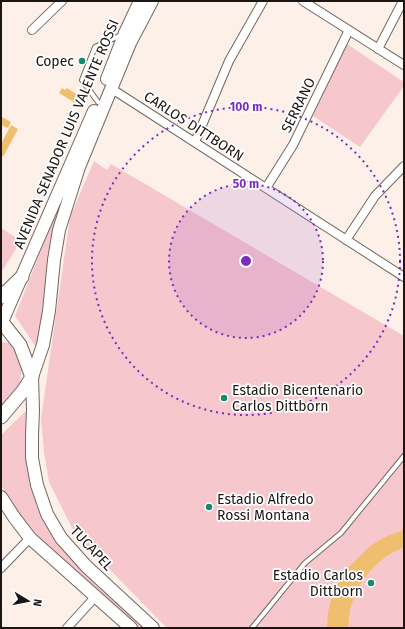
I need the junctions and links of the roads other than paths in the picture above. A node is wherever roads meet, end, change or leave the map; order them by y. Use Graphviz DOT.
graph roads {
  1 [pos="62,1"];
  2 [pos="140,1"];
  3 [pos="152,1"];
  4 [pos="263,1"];
  5 [pos="303,1"];
  6 [pos="403,1"];
  7 [pos="32,30"];
  8 [pos="349,30"];
  9 [pos="124,33"];
  10 [pos="378,49"];
  11 [pos="404,65"];
  12 [pos="112,89"];
  13 [pos="98,102"];
  14 [pos="195,142"];
  15 [pos="404,166"];
  16 [pos="266,188"];
  17 [pos="346,240"];
  18 [pos="22,277"];
  19 [pos="404,277"];
  20 [pos="1,297"];
  21 [pos="1,323"];
  22 [pos="32,377"];
  23 [pos="1,417"];
  24 [pos="404,456"];
  25 [pos="1,497"];
  26 [pos="30,538"];
  27 [pos="1,568"];
  28 [pos="96,596"];
  29 [pos="67,628"];
  30 [pos="130,628"];
  31 [pos="152,628"];
  32 [pos="252,628"];
  1 -- 7 [label="street"];
  2 -- 9 [label="main road, AVENIDA SENADOR LUIS VALENTE ROSSI"];
  3 -- 12 [label="main road, AVENIDA SENADOR LUIS VALENTE ROSSI"];
  4 -- 14 [label="street"];
  5 -- 8 [label="street"];
  6 -- 10 [label="street"];
  8 -- 10 [label="street"];
  8 -- 16 [label="street, SERRANO"];
  9 -- 13 [label="main road, AVENIDA SENADOR LUIS VALENTE ROSSI"];
  9 -- 13 [label="lane"];
  10 -- 11 [label="street"];
  12 -- 14 [label="street, CARLOS DITTBORN"];
  12 -- 22 [label="main road, AVENIDA SENADOR LUIS VALENTE ROSSI"];
  13 -- 18 [label="main road, AVENIDA SENADOR LUIS VALENTE ROSSI"];
  14 -- 16 [label="street, CARLOS DITTBORN"];
  15 -- 17 [label="street"];
  16 -- 17 [label="street, CARLOS DITTBORN"];
  17 -- 19 [label="street, CARLOS DITTBORN"];
  18 -- 20 [label="main road"];
  18 -- 21 [label="main road, AVENIDA SENADOR LUIS VALENTE ROSSI"];
  21 -- 22 [label="main road"];
  22 -- 23 [label="main road"];
  22 -- 31 [label="main road, TUCAPEL"];
  24 -- 32 [label="lane"];
  25 -- 26 [label="main road"];
  26 -- 27 [label="street"];
  26 -- 28 [label="main road"];
  28 -- 29 [label="street"];
  28 -- 30 [label="main road"];
}
